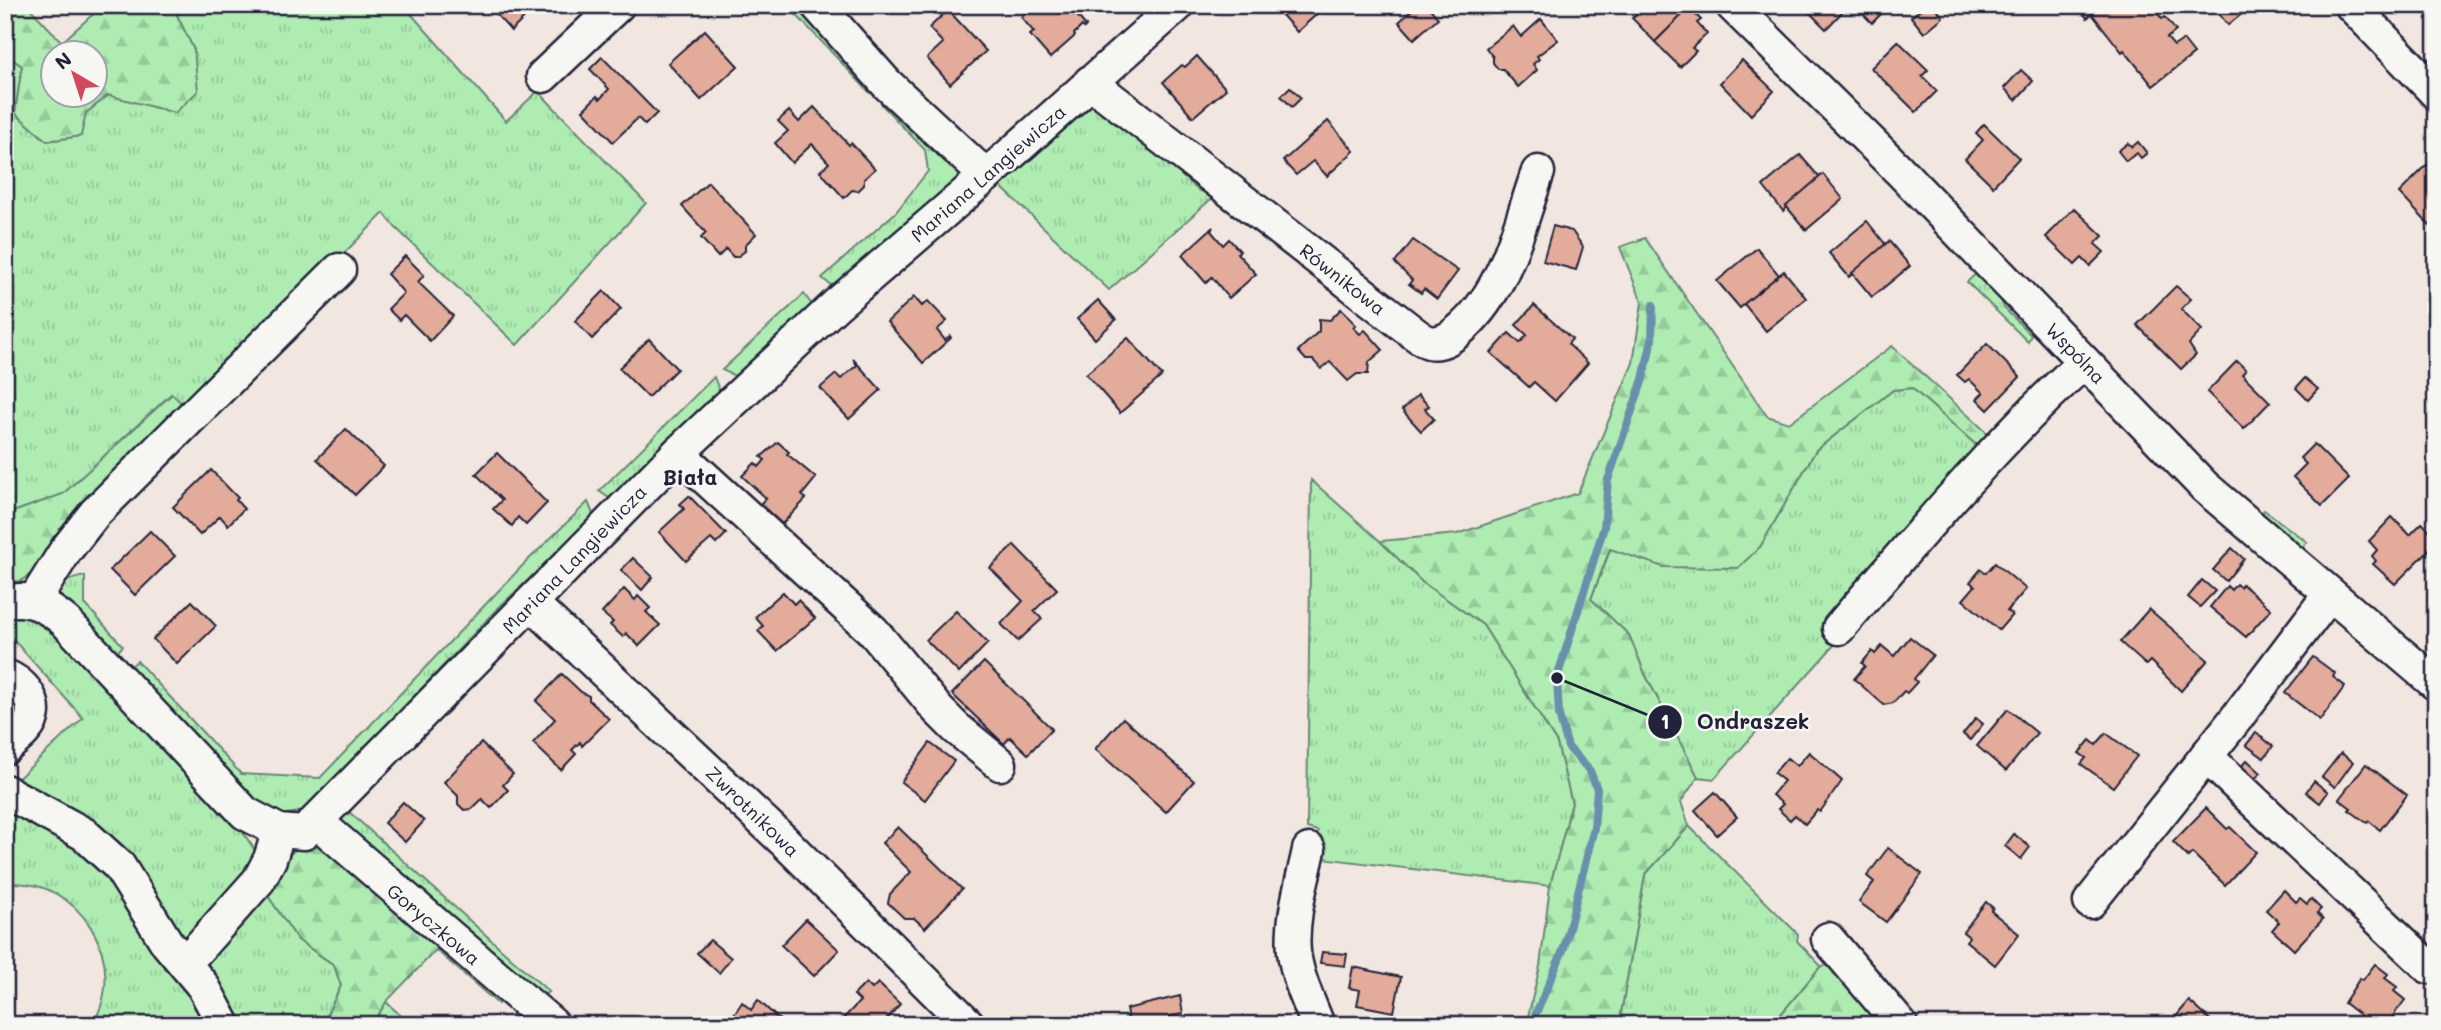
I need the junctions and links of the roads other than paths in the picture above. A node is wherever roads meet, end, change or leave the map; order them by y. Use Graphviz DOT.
graph roads {
  1 [pos="618,5"];
  2 [pos="817,5"];
  3 [pos="1178,5"];
  4 [pos="1732,5"];
  5 [pos="2351,5"];
  6 [pos="543,76"];
  7 [pos="1090,82"];
  8 [pos="2436,93"];
  9 [pos="1538,172"];
  10 [pos="986,176"];
  11 [pos="339,270"];
  12 [pos="2084,362"];
  13 [pos="678,453"];
  14 [pos="2330,594"];
  15 [pos="20,602"];
  16 [pos="531,603"];
  17 [pos="1839,628"];
  18 [pos="5,676"];
  19 [pos="2436,684"];
  20 [pos="5,748"];
  21 [pos="2206,756"];
  22 [pos="1000,764"];
  23 [pos="5,791"];
  24 [pos="316,821"];
  25 [pos="279,831"];
  26 [pos="1309,850"];
  27 [pos="2090,902"];
  28 [pos="1828,939"];
  29 [pos="186,962"];
  30 [pos="2430,967"];
  31 [pos="224,1025"];
  32 [pos="553,1025"];
  33 [pos="969,1025"];
  34 [pos="1318,1025"];
  35 [pos="1901,1025"];
  1 -- 6 [label="street"];
  2 -- 10 [label="street"];
  3 -- 7 [label="street, Mariana Langiewicza"];
  4 -- 12 [label="street, Wspólna"];
  5 -- 8 [label="street"];
  7 -- 9 [label="street, Równikowa"];
  7 -- 10 [label="street, Mariana Langiewicza"];
  10 -- 13 [label="street, Mariana Langiewicza"];
  11 -- 15 [label="street"];
  12 -- 14 [label="street, Wspólna"];
  12 -- 17 [label="street"];
  13 -- 16 [label="street, Mariana Langiewicza"];
  13 -- 22 [label="street"];
  14 -- 19 [label="street, Wspólna"];
  14 -- 21 [label="street"];
  15 -- 25 [label="street"];
  16 -- 24 [label="street, Mariana Langiewicza"];
  16 -- 33 [label="street, Zwrotnikowa"];
  18 -- 20 [label="street"];
  21 -- 27 [label="street"];
  21 -- 30 [label="street"];
  23 -- 29 [label="street"];
  24 -- 25 [label="street, Mariana Langiewicza"];
  24 -- 32 [label="street, Goryczkowa"];
  25 -- 29 [label="street"];
  26 -- 34 [label="street"];
  28 -- 35 [label="street"];
  29 -- 31 [label="street"];
}
